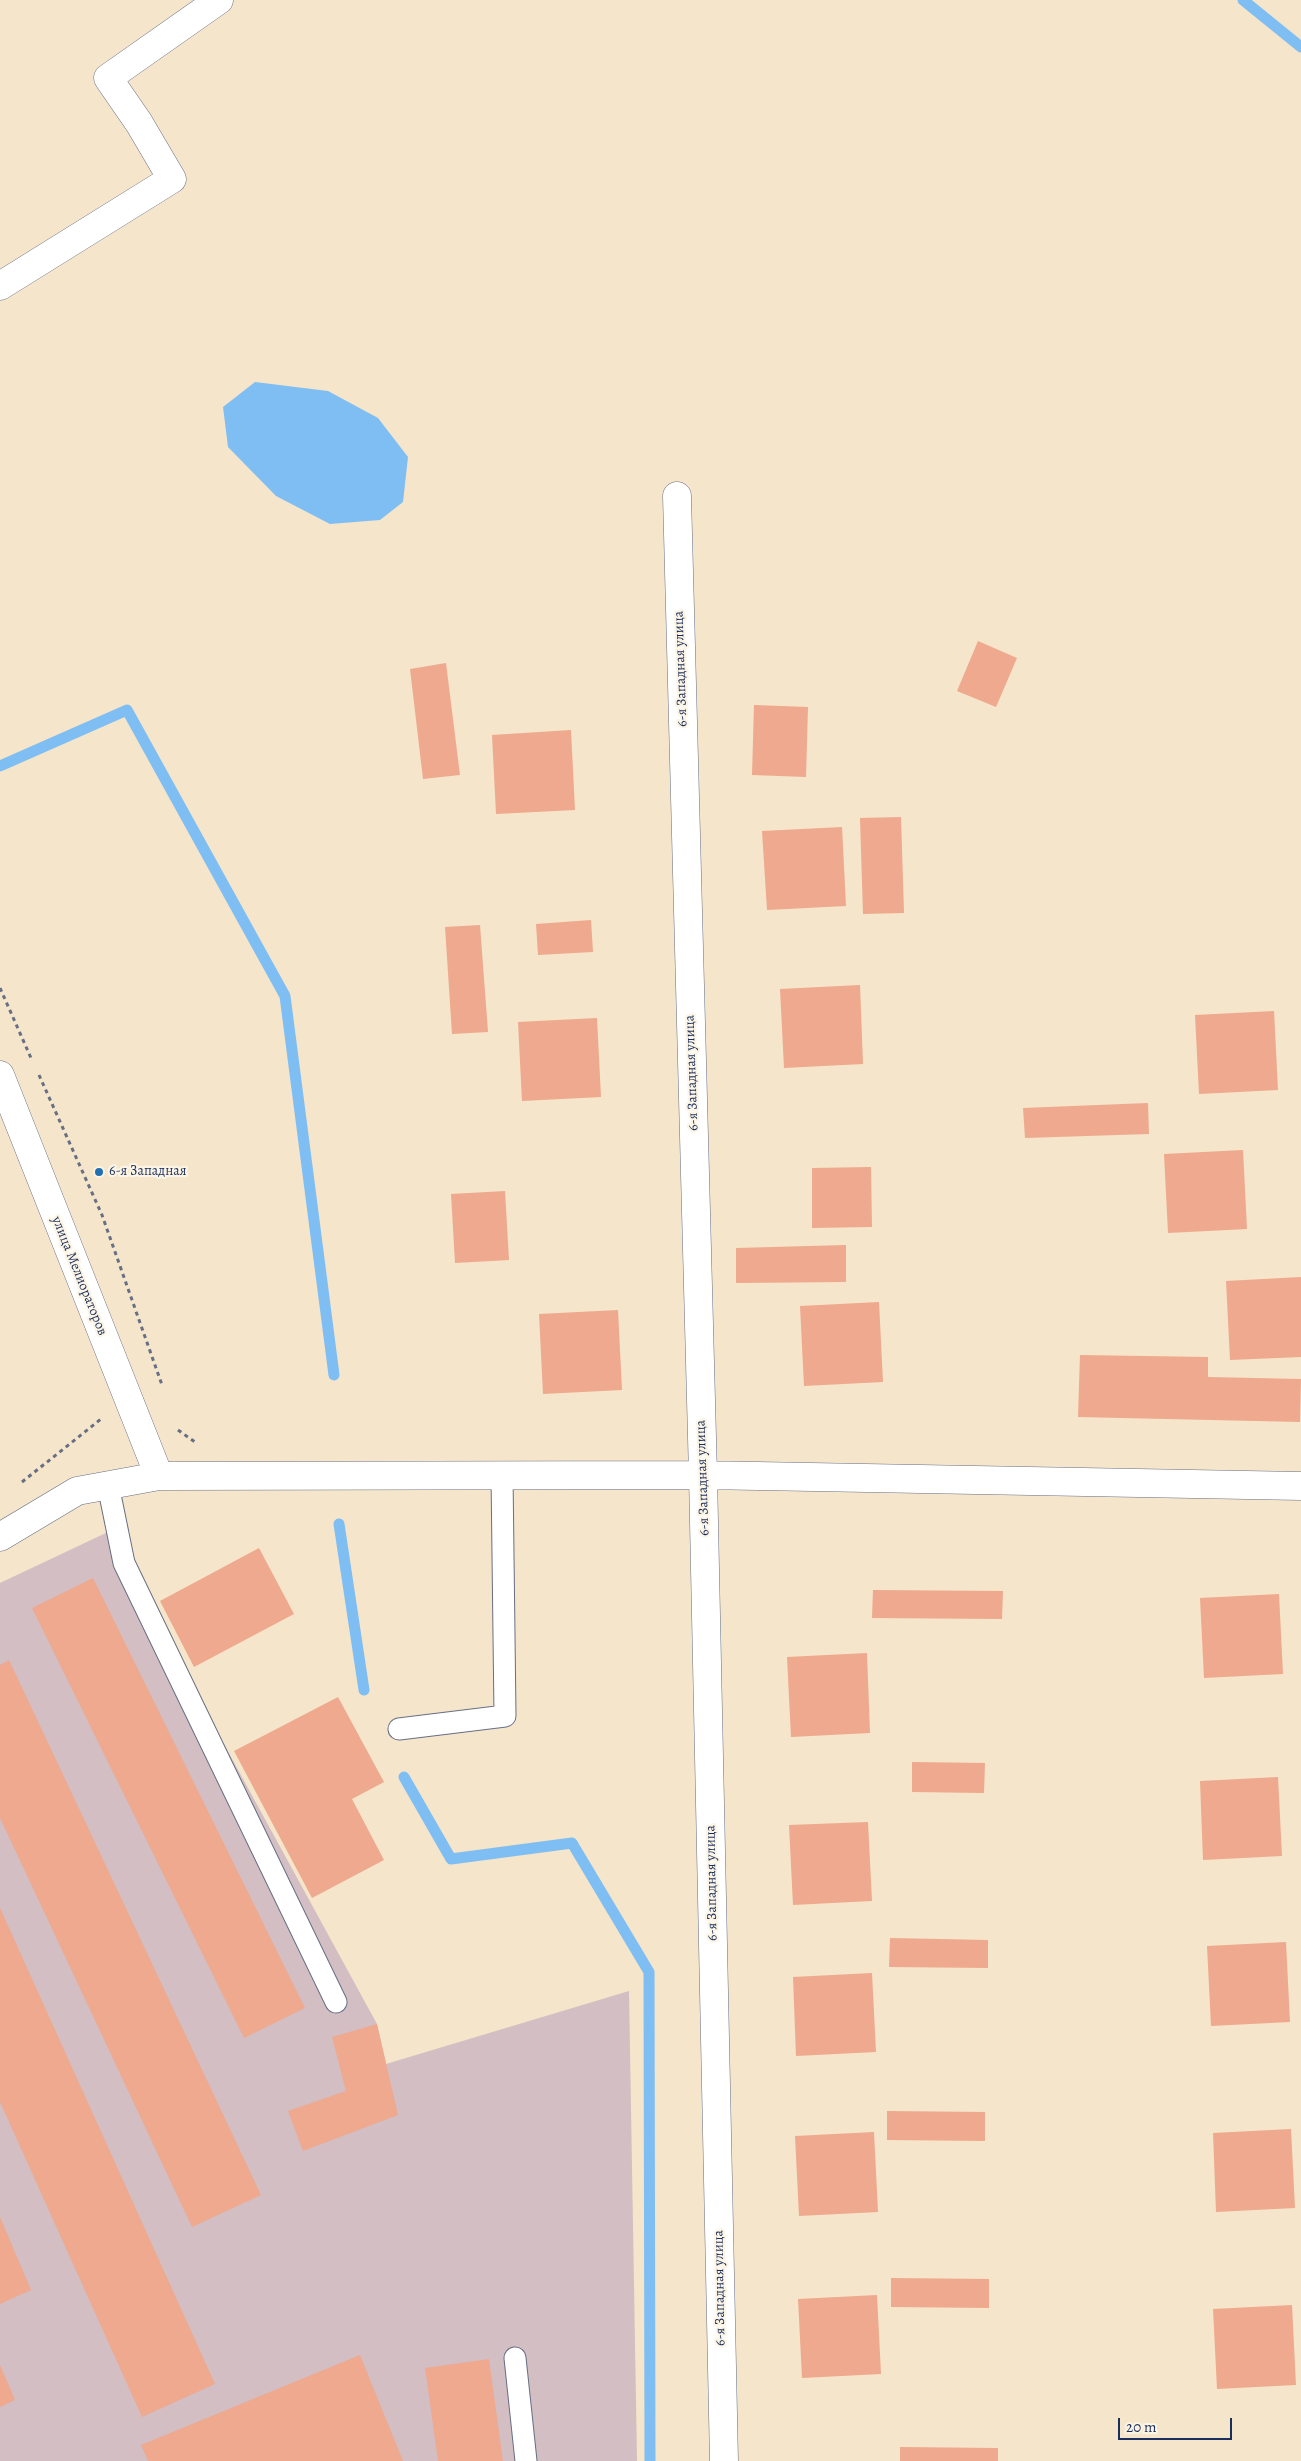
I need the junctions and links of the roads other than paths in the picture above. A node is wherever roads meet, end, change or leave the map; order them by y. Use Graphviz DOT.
graph roads {
  1 [pos="219,0"];
  2 [pos="0,286"];
  3 [pos="677,496"];
  4 [pos="0,1076"];
  5 [pos="502,1474"];
  6 [pos="703,1475"];
  7 [pos="159,1476"];
  8 [pos="108,1485"];
  9 [pos="1301,1486"];
  10 [pos="0,1537"];
  11 [pos="399,1730"];
  12 [pos="336,2002"];
  13 [pos="515,2358"];
  14 [pos="526,2461"];
  15 [pos="724,2461"];
  1 -- 2 [label="street"];
  3 -- 6 [label="street, 6-я Западная улица"];
  4 -- 7 [label="street, улица Мелиораторов"];
  5 -- 6 [label="street"];
  5 -- 7 [label="street"];
  5 -- 11 [label="lane"];
  6 -- 9 [label="street"];
  6 -- 15 [label="street, 6-я Западная улица"];
  7 -- 8 [label="street"];
  8 -- 10 [label="street"];
  8 -- 12 [label="lane"];
  13 -- 14 [label="lane"];
}
